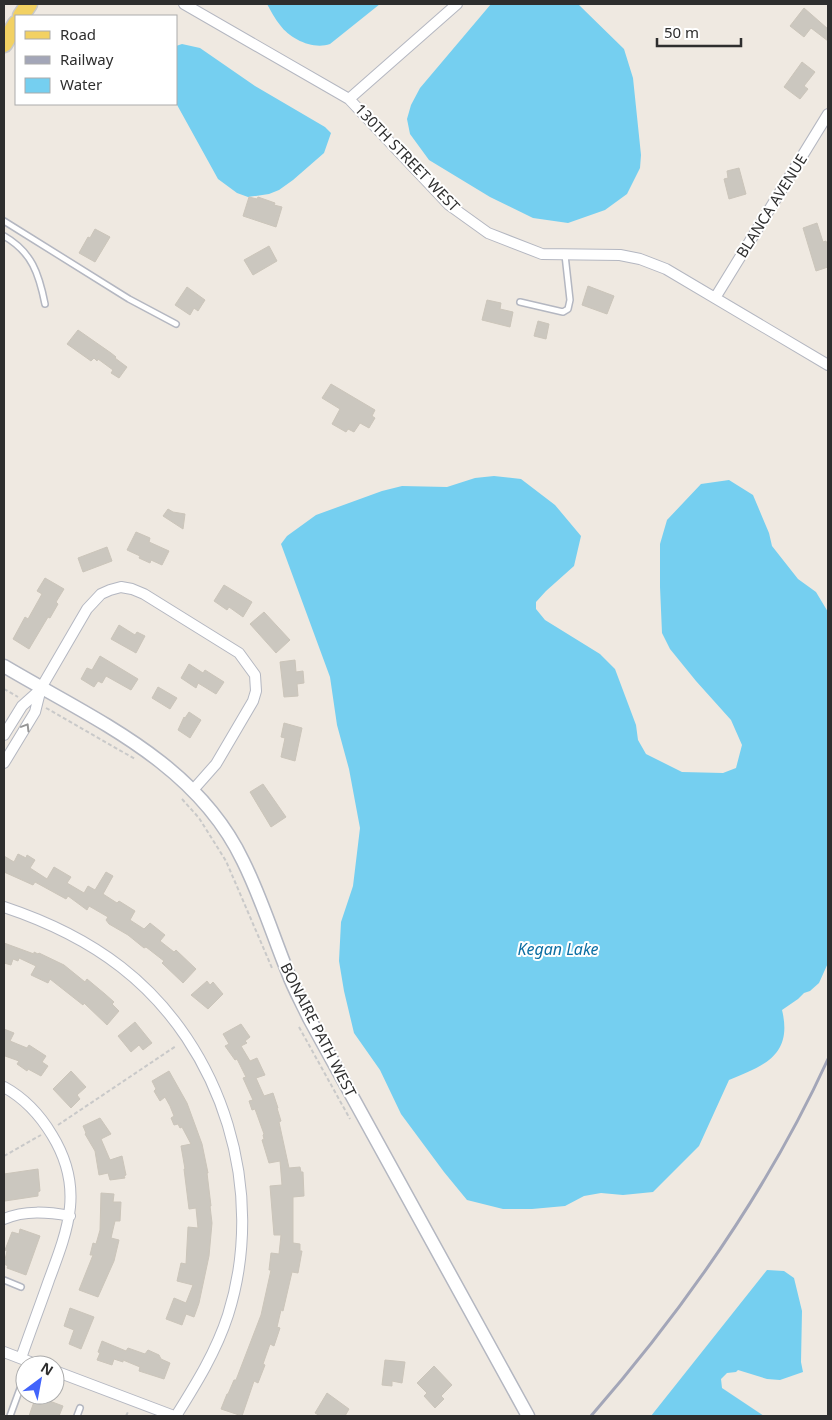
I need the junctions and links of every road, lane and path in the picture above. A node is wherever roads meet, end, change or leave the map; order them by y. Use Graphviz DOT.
graph roads {
  1 [pos="29,4"];
  2 [pos="184,4"];
  3 [pos="457,4"];
  4 [pos="22,15"];
  5 [pos="15,26"];
  6 [pos="4,44"];
  7 [pos="349,99"];
  8 [pos="828,114"];
  9 [pos="4,222"];
  10 [pos="4,236"];
  11 [pos="564,254"];
  12 [pos="715,298"];
  13 [pos="520,302"];
  14 [pos="45,304"];
  15 [pos="176,324"];
  16 [pos="828,365"];
  17 [pos="4,666"];
  18 [pos="41,688"];
  19 [pos="4,689"];
  20 [pos="32,702"];
  21 [pos="4,735"];
  22 [pos="4,763"];
  23 [pos="142,764"];
  24 [pos="193,790"];
  25 [pos="176,793"];
  26 [pos="4,907"];
  27 [pos="272,968"];
  28 [pos="296,1020"];
  29 [pos="176,1046"];
  30 [pos="4,1087"];
  31 [pos="351,1121"];
  32 [pos="49,1130"];
  33 [pos="4,1156"];
  34 [pos="70,1216"];
  35 [pos="4,1219"];
  36 [pos="4,1280"];
  37 [pos="22,1287"];
  38 [pos="22,1355"];
  39 [pos="65,1375"];
  40 [pos="15,1402"];
  41 [pos="80,1408"];
  42 [pos="128,1412"];
  43 [pos="10,1416"];
  44 [pos="76,1416"];
  45 [pos="126,1416"];
  46 [pos="175,1416"];
  47 [pos="528,1416"];
  1 -- 4 [label="main road"];
  2 -- 7 [label="street, 130TH STREET WEST"];
  3 -- 7 [label="street"];
  5 -- 6 [label="main road"];
  7 -- 11 [label="street, 130TH STREET WEST"];
  8 -- 12 [label="street, BLANCA AVENUE"];
  9 -- 15 [label="lane"];
  10 -- 14 [label="lane"];
  11 -- 12 [label="street, 130TH STREET WEST"];
  11 -- 13 [label="lane"];
  12 -- 16 [label="street, 130TH STREET WEST"];
  17 -- 18 [label="street, BONAIRE PATH WEST"];
  18 -- 20 [label="street"];
  18 -- 24 [label="street, BONAIRE PATH WEST"];
  18 -- 24 [label="street"];
  19 -- 20 [label="path"];
  20 -- 21 [label="street"];
  22 -- 20 [label="street, one-way"];
  20 -- 23 [label="path"];
  24 -- 47 [label="street, BONAIRE PATH WEST"];
  25 -- 27 [label="path"];
  26 -- 46 [label="street"];
  28 -- 31 [label="path"];
  29 -- 32 [label="path"];
  30 -- 32 [label="street"];
  32 -- 33 [label="path"];
  32 -- 34 [label="street"];
  34 -- 35 [label="street"];
  34 -- 38 [label="street"];
  36 -- 37 [label="lane"];
  39 -- 46 [label="street"];
  40 -- 43 [label="lane"];
  41 -- 44 [label="lane"];
  42 -- 45 [label="path"];
}
